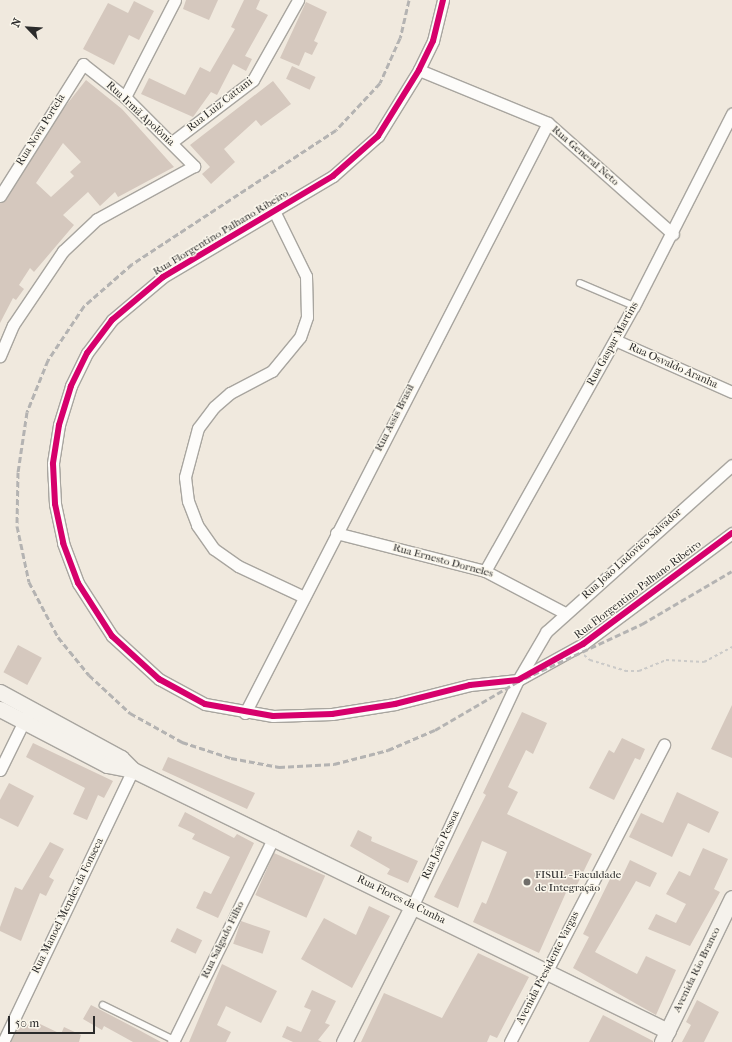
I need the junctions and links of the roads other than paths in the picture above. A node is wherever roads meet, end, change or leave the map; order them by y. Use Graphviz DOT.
graph roads {
  1 [pos="175,0"];
  2 [pos="298,0"];
  3 [pos="443,0"];
  4 [pos="83,64"];
  5 [pos="419,70"];
  6 [pos="125,97"];
  7 [pos="732,114"];
  8 [pos="548,123"];
  9 [pos="172,142"];
  10 [pos="0,196"];
  11 [pos="275,213"];
  12 [pos="673,234"];
  13 [pos="580,283"];
  14 [pos="634,306"];
  15 [pos="615,340"];
  16 [pos="0,356"];
  17 [pos="732,392"];
  18 [pos="732,465"];
  19 [pos="336,533"];
  20 [pos="732,533"];
  21 [pos="485,571"];
  22 [pos="304,598"];
  23 [pos="565,613"];
  24 [pos="536,646"];
  25 [pos="518,680"];
  26 [pos="0,692"];
  27 [pos="31,708"];
  28 [pos="0,709"];
  29 [pos="244,713"];
  30 [pos="24,722"];
  31 [pos="664,745"];
  32 [pos="119,763"];
  33 [pos="0,770"];
  34 [pos="133,770"];
  35 [pos="274,837"];
  36 [pos="732,898"];
  37 [pos="413,906"];
  38 [pos="545,970"];
  39 [pos="103,1005"];
  40 [pos="665,1036"];
  41 [pos="174,1041"];
  42 [pos="3,1042"];
  43 [pos="344,1042"];
  44 [pos="510,1042"];
  1 -- 6 [label="street"];
  2 -- 9 [label="street, Rua Luiz Cattani"];
  3 -- 5 [label="street, Rua Florgentino Palhano Ribeiro"];
  4 -- 6 [label="street, Rua Irmã Apolônia"];
  4 -- 10 [label="street, Rua Nova Portela"];
  5 -- 8 [label="street, Rua General Neto"];
  5 -- 11 [label="street, Rua Florgentino Palhano Ribeiro"];
  6 -- 9 [label="street, Rua Irmã Apolônia"];
  7 -- 12 [label="street, Rua Gaspar Martins"];
  8 -- 12 [label="street, Rua General Neto"];
  8 -- 19 [label="street, Rua Assis Brasil"];
  9 -- 16 [label="street, Rua Irmã Apolônia"];
  11 -- 22 [label="street"];
  11 -- 29 [label="street, Rua Florgentino Palhano Ribeiro"];
  12 -- 14 [label="street, Rua Gaspar Martins"];
  13 -- 14 [label="lane"];
  14 -- 15 [label="street, Rua Gaspar Martins"];
  15 -- 17 [label="street, Rua Osvaldo Aranha"];
  15 -- 21 [label="street, Rua Gaspar Martins"];
  18 -- 23 [label="street, Rua João Ludovico Salvador"];
  19 -- 21 [label="street, Rua Ernesto Dorneles"];
  19 -- 22 [label="street, Rua Assis Brasil"];
  20 -- 25 [label="street, Rua Florgentino Palhano Ribeiro"];
  21 -- 23 [label="street, Rua Ernesto Dorneles"];
  22 -- 29 [label="street, Rua Assis Brasil"];
  23 -- 24 [label="street, Rua João Ludovico Salvador"];
  24 -- 25 [label="street, Rua João Pessoa"];
  25 -- 29 [label="street, Rua Florgentino Palhano Ribeiro"];
  25 -- 37 [label="street, Rua João Pessoa"];
  26 -- 27 [label="street"];
  27 -- 30 [label="street"];
  27 -- 32 [label="street"];
  28 -- 30 [label="street"];
  30 -- 32 [label="street"];
  30 -- 33 [label="street"];
  31 -- 38 [label="street, Avenida Presidente Vargas"];
  32 -- 34 [label="street, Rua Flores da Cunha"];
  34 -- 35 [label="street, Rua Flores da Cunha"];
  34 -- 42 [label="street, Rua Manoel Mendes da Fonseca"];
  35 -- 37 [label="street, Rua Flores da Cunha"];
  35 -- 41 [label="street, Rua Salgado Filho"];
  36 -- 40 [label="street, Avenida Rio Branco"];
  37 -- 38 [label="street, Rua Flores da Cunha"];
  37 -- 43 [label="street, Rua João Pessoa"];
  38 -- 40 [label="street, Rua Flores da Cunha"];
  38 -- 44 [label="street, Avenida Presidente Vargas"];
  39 -- 41 [label="lane"];
}
